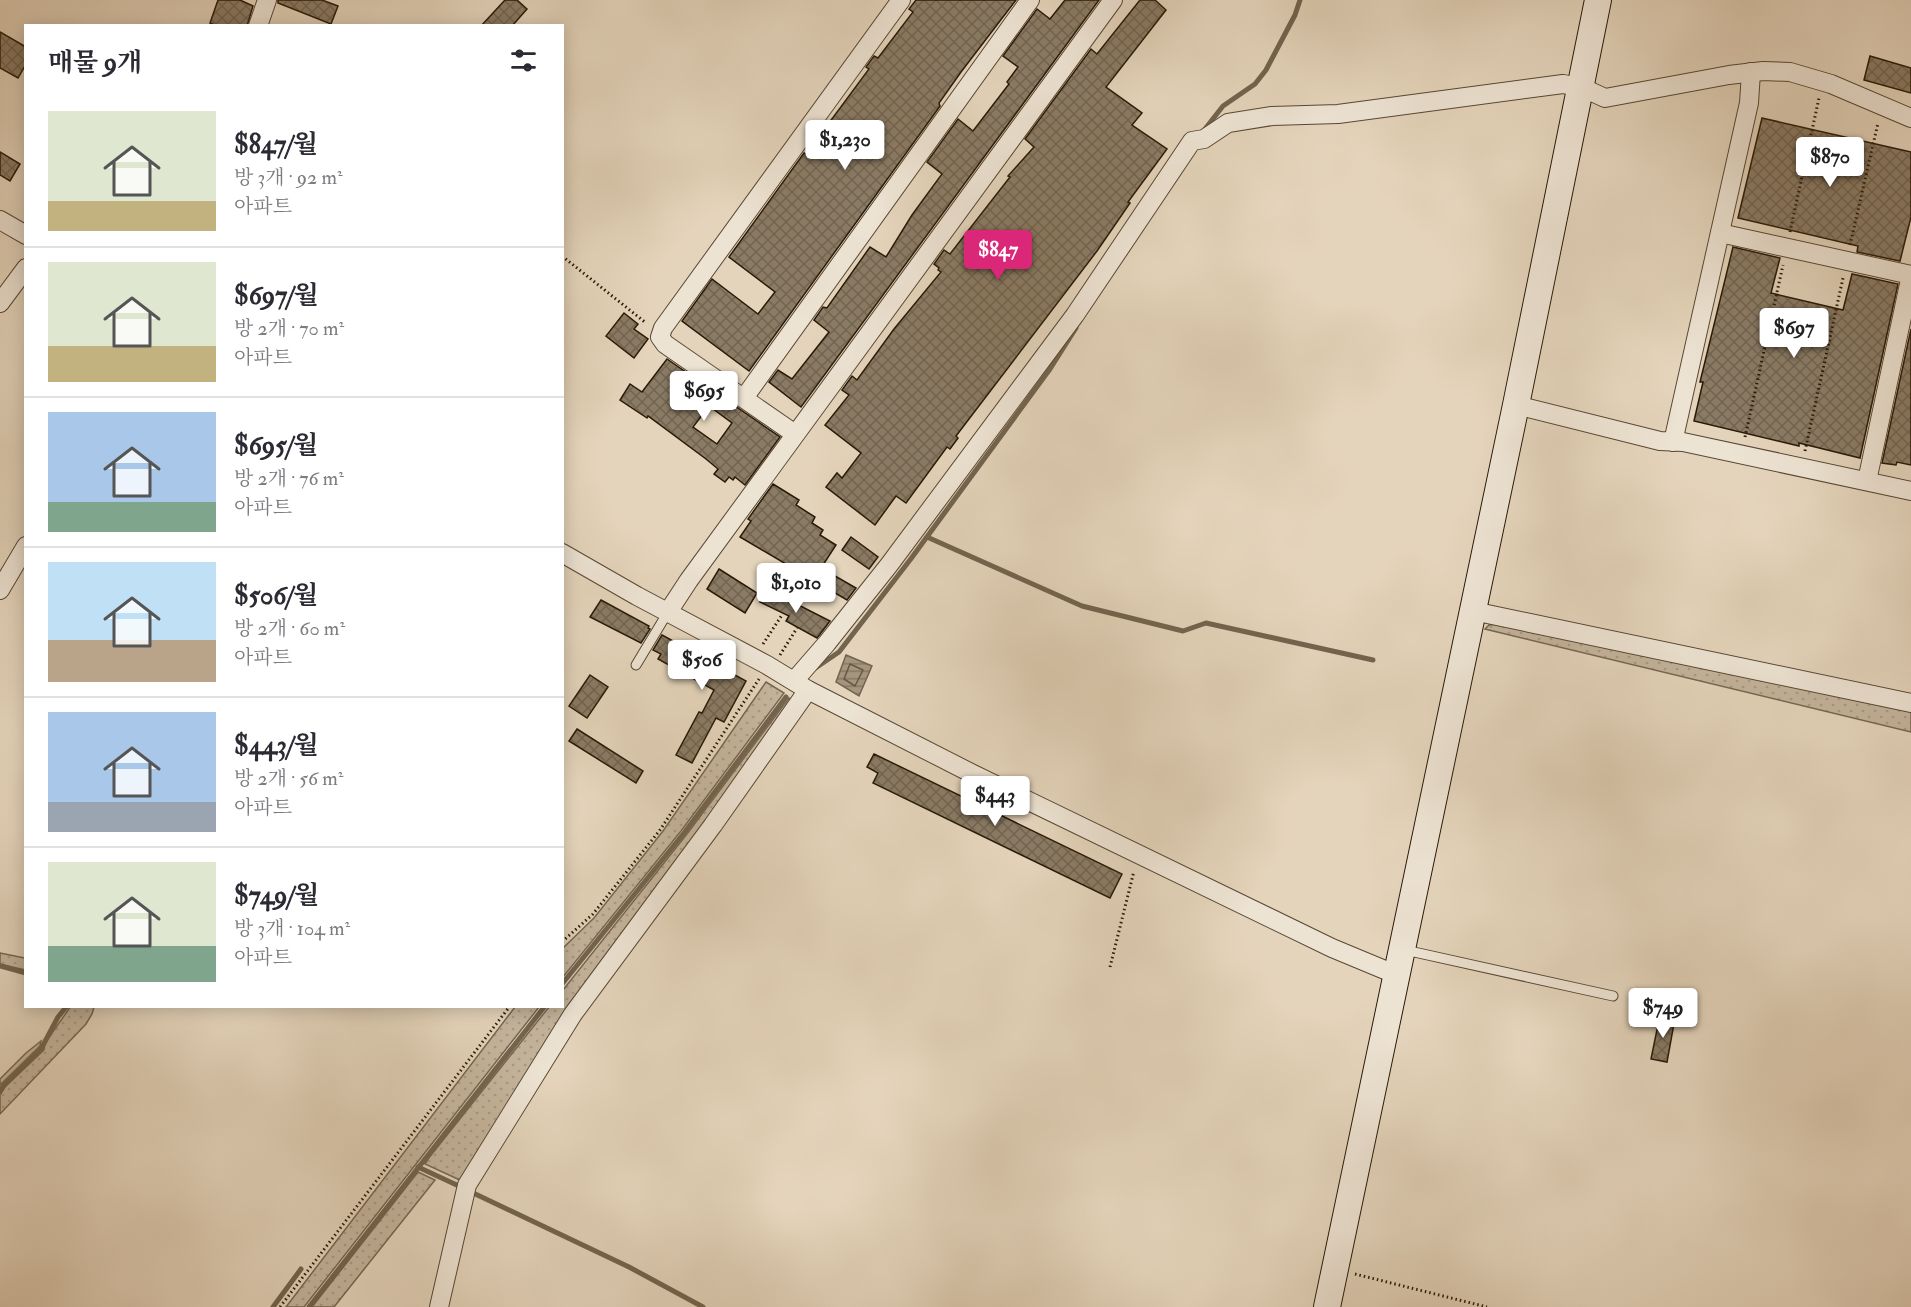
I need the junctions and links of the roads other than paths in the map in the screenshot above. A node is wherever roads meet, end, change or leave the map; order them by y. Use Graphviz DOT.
graph roads {
  1 [pos="267,0"];
  2 [pos="901,0"];
  3 [pos="1030,0"];
  4 [pos="1113,0"];
  5 [pos="1598,0"];
  6 [pos="259,24"];
  7 [pos="1751,72"];
  8 [pos="1581,87"];
  9 [pos="1911,118"];
  10 [pos="0,220"];
  11 [pos="1720,233"];
  12 [pos="24,234"];
  13 [pos="24,271"];
  14 [pos="1911,275"];
  15 [pos="0,303"];
  16 [pos="744,398"];
  17 [pos="1516,405"];
  18 [pos="795,434"];
  19 [pos="1673,442"];
  20 [pos="1867,481"];
  21 [pos="1911,491"];
  22 [pos="24,549"];
  23 [pos="564,554"];
  24 [pos="0,590"];
  25 [pos="1473,611"];
  26 [pos="668,612"];
  27 [pos="636,665"];
  28 [pos="801,686"];
  29 [pos="1911,703"];
  30 [pos="1402,950"];
  31 [pos="1397,975"];
  32 [pos="1613,996"];
  33 [pos="439,1307"];
  34 [pos="1327,1307"];
  1 -- 6 [label="street"];
  2 -- 16 [label="street"];
  3 -- 16 [label="street"];
  4 -- 18 [label="street"];
  5 -- 8 [label="main road"];
  7 -- 8 [label="street"];
  7 -- 9 [label="street"];
  7 -- 11 [label="street"];
  8 -- 17 [label="main road"];
  8 -- 28 [label="street"];
  10 -- 12 [label="street"];
  11 -- 14 [label="street"];
  11 -- 19 [label="street"];
  13 -- 15 [label="street"];
  14 -- 20 [label="street"];
  16 -- 18 [label="street"];
  17 -- 19 [label="street"];
  17 -- 25 [label="main road"];
  18 -- 26 [label="street"];
  19 -- 20 [label="street"];
  20 -- 21 [label="street"];
  22 -- 24 [label="street"];
  23 -- 26 [label="street"];
  25 -- 29 [label="street"];
  25 -- 30 [label="main road"];
  26 -- 27 [label="lane"];
  26 -- 28 [label="street"];
  28 -- 31 [label="street"];
  28 -- 33 [label="street"];
  30 -- 31 [label="main road"];
  30 -- 32 [label="lane"];
  31 -- 34 [label="main road"];
}
